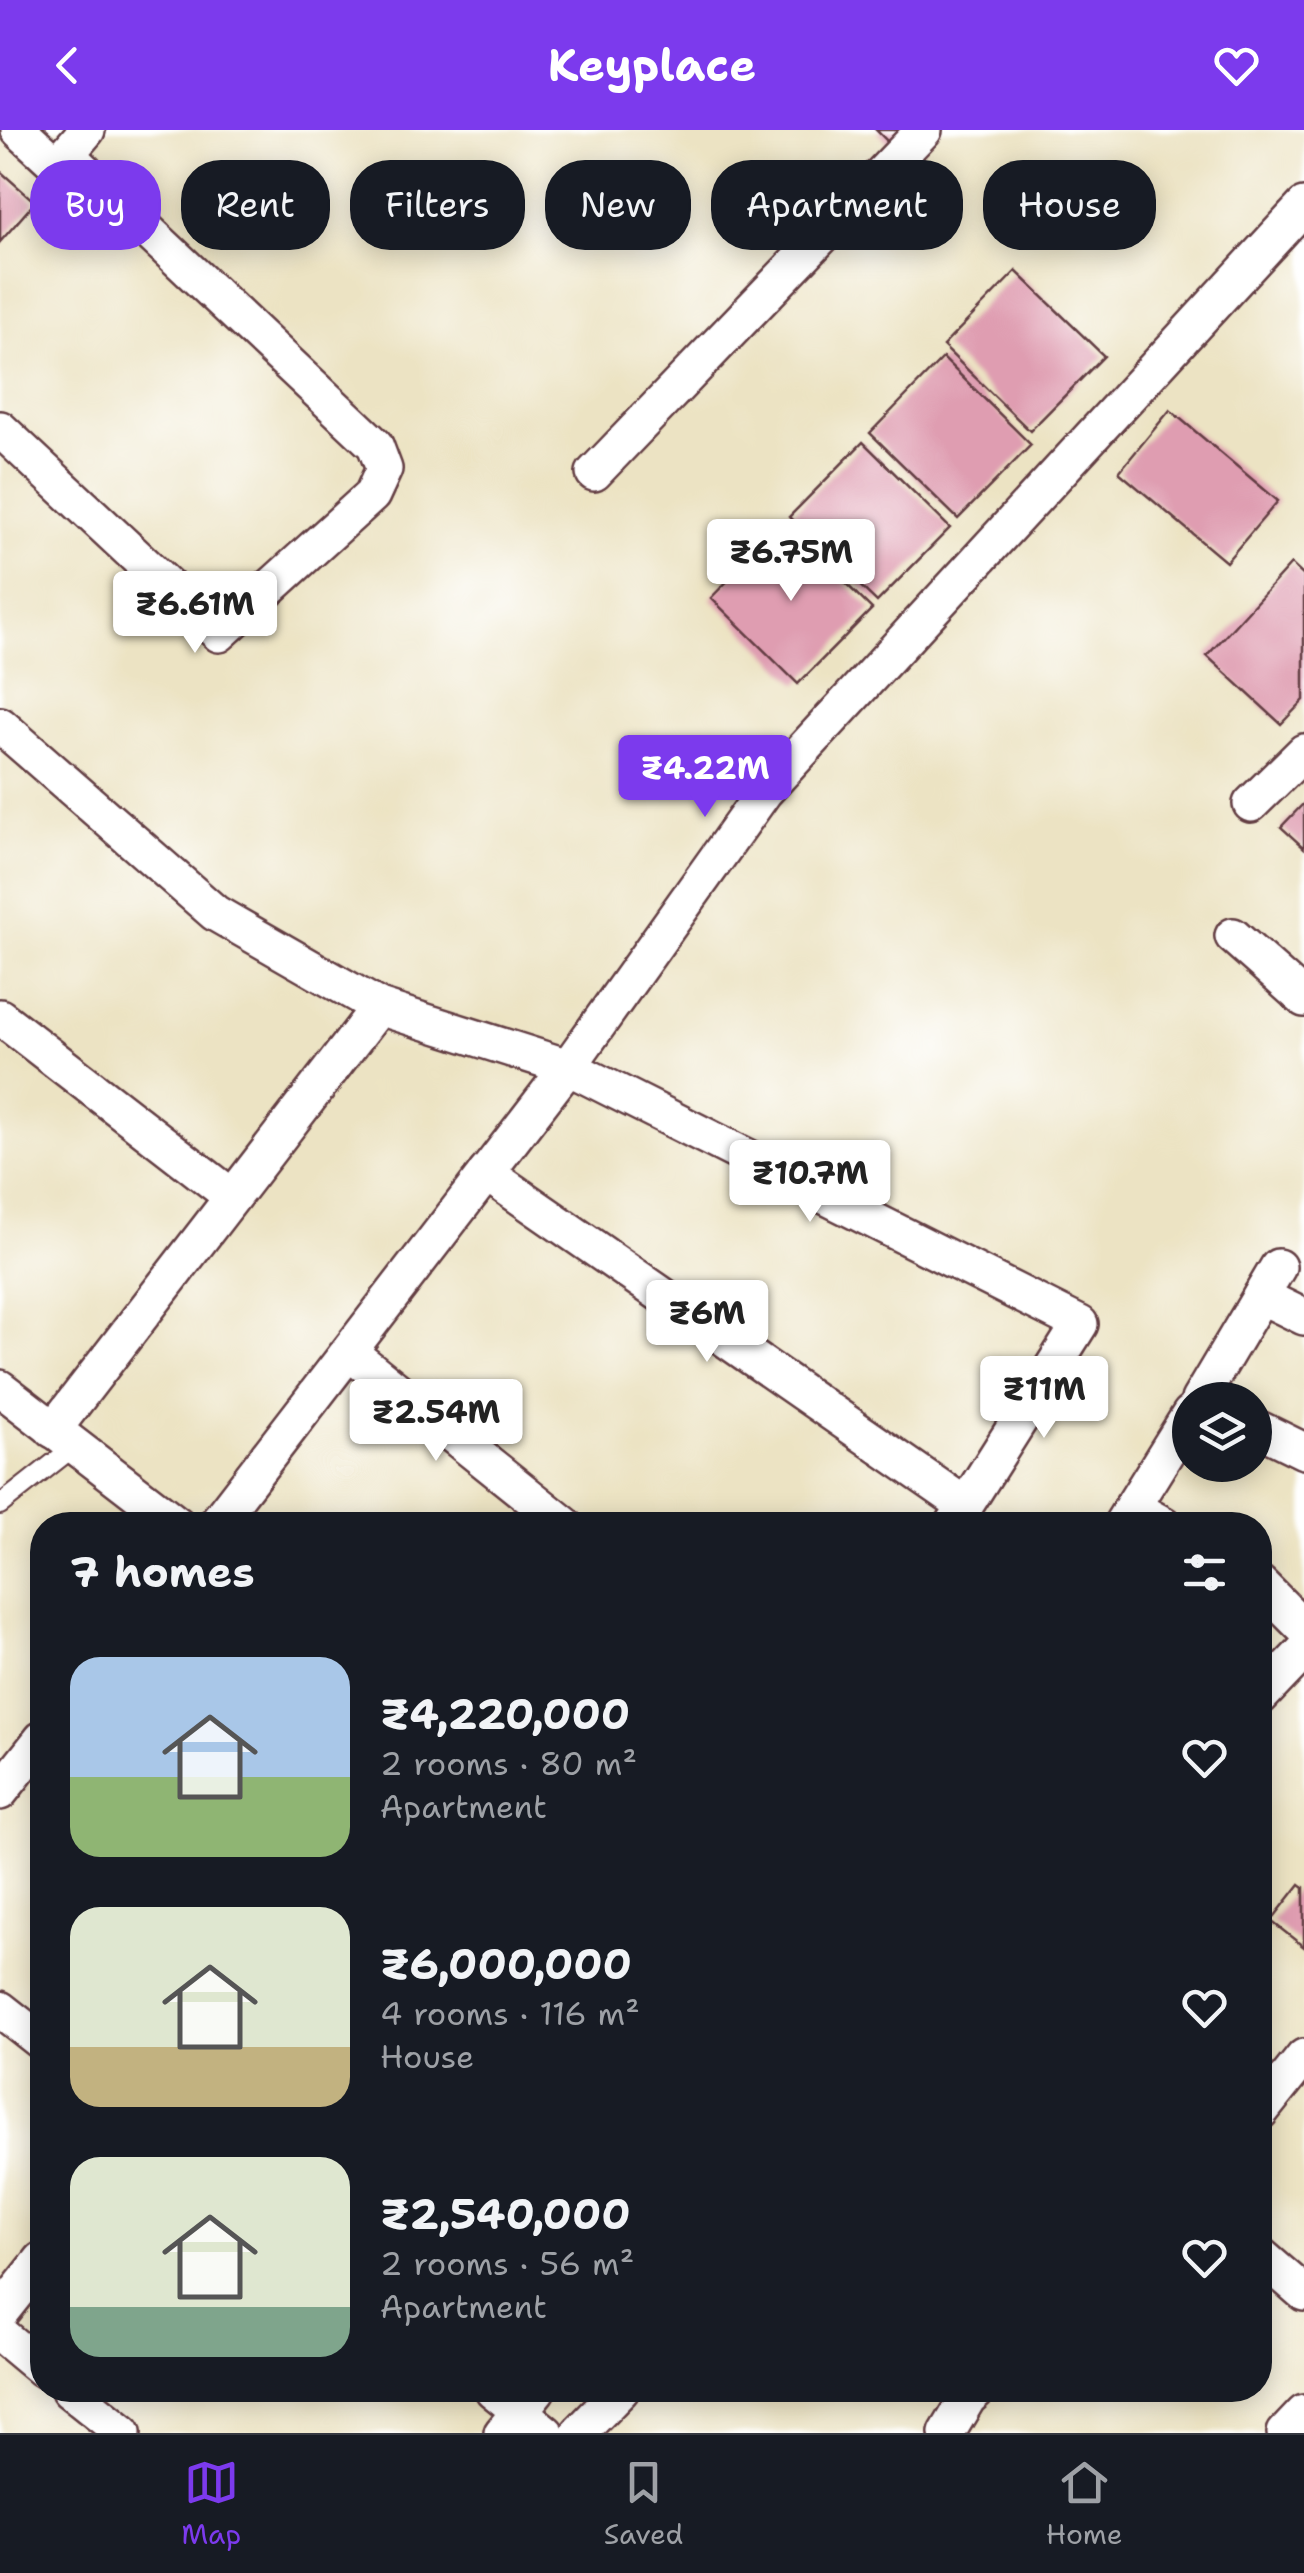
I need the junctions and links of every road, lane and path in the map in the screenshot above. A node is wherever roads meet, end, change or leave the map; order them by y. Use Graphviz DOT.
graph roads {
  1 [pos="18,130"];
  2 [pos="924,130"];
  3 [pos="76,142"];
  4 [pos="1304,206"];
  5 [pos="0,429"];
  6 [pos="594,473"];
  7 [pos="0,726"];
  8 [pos="1304,752"];
  9 [pos="1252,804"];
  10 [pos="1233,936"];
  11 [pos="1304,999"];
  12 [pos="379,1007"];
  13 [pos="0,1017"];
  14 [pos="568,1067"];
  15 [pos="486,1172"];
  16 [pos="231,1196"];
  17 [pos="1304,1317"];
  18 [pos="348,1352"];
  19 [pos="1211,1382"];
  20 [pos="0,1388"];
  21 [pos="1272,1435"];
  22 [pos="64,1438"];
  23 [pos="1172,1443"];
  24 [pos="1304,1451"];
  25 [pos="0,1505"];
  26 [pos="161,1512"];
  27 [pos="225,1512"];
  28 [pos="548,1512"];
  29 [pos="955,1512"];
  30 [pos="961,1512"];
  31 [pos="1129,1512"];
  32 [pos="1272,1596"];
  33 [pos="1304,1628"];
  34 [pos="1304,1651"];
  35 [pos="1272,1684"];
  36 [pos="30,1755"];
  37 [pos="0,1792"];
  38 [pos="0,2009"];
  39 [pos="30,2033"];
  40 [pos="1304,2057"];
  41 [pos="1272,2097"];
  42 [pos="1272,2265"];
  43 [pos="30,2275"];
  44 [pos="1304,2293"];
  45 [pos="0,2313"];
  46 [pos="0,2334"];
  47 [pos="30,2358"];
  48 [pos="84,2402"];
  49 [pos="609,2402"];
  50 [pos="966,2402"];
  51 [pos="1304,2413"];
  52 [pos="122,2433"];
  53 [pos="579,2433"];
  54 [pos="947,2433"];
  55 [pos="1284,2433"];
  1 -- 3 [label="street"];
  2 -- 6 [label="street"];
  3 -- 5 [label="street"];
  4 -- 14 [label="street"];
  7 -- 12 [label="street"];
  8 -- 9 [label="street"];
  10 -- 11 [label="street"];
  12 -- 14 [label="street"];
  12 -- 16 [label="street"];
  13 -- 16 [label="street"];
  14 -- 15 [label="street"];
  14 -- 30 [label="street"];
  15 -- 18 [label="street"];
  15 -- 29 [label="street"];
  16 -- 22 [label="street"];
  17 -- 19 [label="street"];
  18 -- 27 [label="street"];
  18 -- 28 [label="street"];
  20 -- 22 [label="street"];
  21 -- 24 [label="street"];
  22 -- 25 [label="lane"];
  22 -- 26 [label="street"];
  23 -- 31 [label="street"];
  32 -- 33 [label="street"];
  34 -- 35 [label="street"];
  36 -- 37 [label="street"];
  38 -- 39 [label="street"];
  40 -- 41 [label="street"];
  42 -- 44 [label="street"];
  43 -- 45 [label="street"];
  46 -- 47 [label="street"];
  48 -- 52 [label="street"];
  49 -- 53 [label="street"];
  50 -- 54 [label="street"];
  51 -- 55 [label="street"];
}
